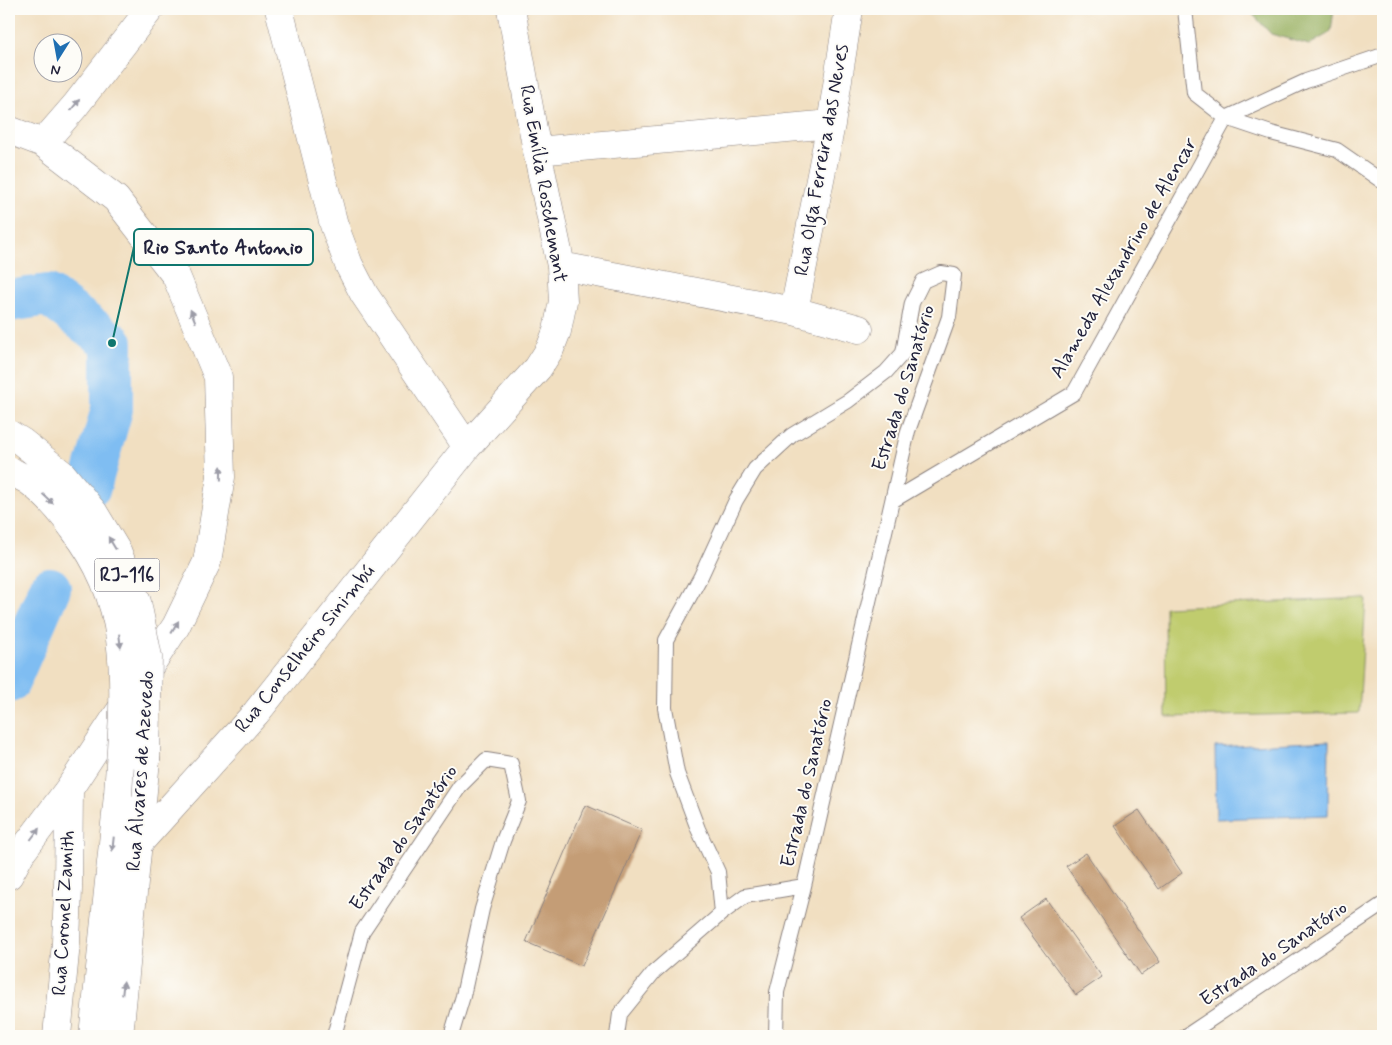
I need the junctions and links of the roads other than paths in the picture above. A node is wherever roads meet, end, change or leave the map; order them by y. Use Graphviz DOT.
graph roads {
  1 [pos="150,9"];
  2 [pos="280,9"];
  3 [pos="511,9"];
  4 [pos="849,9"];
  5 [pos="1185,9"];
  6 [pos="1383,55"];
  7 [pos="1226,118"];
  8 [pos="831,124"];
  9 [pos="9,130"];
  10 [pos="43,142"];
  11 [pos="536,151"];
  12 [pos="1383,182"];
  13 [pos="561,266"];
  14 [pos="794,311"];
  15 [pos="859,329"];
  16 [pos="9,434"];
  17 [pos="467,447"];
  18 [pos="9,470"];
  19 [pos="892,501"];
  20 [pos="69,789"];
  21 [pos="137,845"];
  22 [pos="9,875"];
  23 [pos="804,886"];
  24 [pos="1383,904"];
  25 [pos="722,913"];
  26 [pos="57,1036"];
  27 [pos="93,1036"];
  28 [pos="119,1036"];
  29 [pos="334,1036"];
  30 [pos="451,1036"];
  31 [pos="617,1036"];
  32 [pos="776,1036"];
  33 [pos="1186,1036"];
  10 -- 1 [label="street, one-way"];
  2 -- 17 [label="street"];
  3 -- 11 [label="street, Rua Emília Roschemant"];
  4 -- 8 [label="street, Rua Olga Ferreira das Neves"];
  5 -- 7 [label="lane"];
  6 -- 7 [label="lane"];
  7 -- 12 [label="lane"];
  7 -- 19 [label="lane, Alameda Alexandrino de Alencar"];
  8 -- 11 [label="street"];
  8 -- 14 [label="street, Rua Olga Ferreira das Neves"];
  9 -- 10 [label="street"];
  20 -- 10 [label="street, one-way"];
  11 -- 13 [label="street, Rua Emília Roschemant"];
  13 -- 14 [label="street"];
  13 -- 17 [label="street, Rua Emília Roschemant"];
  14 -- 15 [label="street"];
  21 -- 16 [label="street, Rua Álvares de Azevedo / RJ-116, one-way, bridge"];
  17 -- 21 [label="street, Rua Conselheiro Sinimbú"];
  18 -- 27 [label="street, Rua Álvares de Azevedo / RJ-116, one-way, bridge"];
  19 -- 23 [label="lane, Estrada do Sanatório"];
  19 -- 25 [label="lane, Estrada do Sanatório"];
  22 -- 20 [label="street, one-way"];
  20 -- 26 [label="street, Rua Coronel Zamith"];
  28 -- 21 [label="street, Rua Álvares de Azevedo / RJ-116, one-way"];
  23 -- 25 [label="lane, Estrada do Sanatório"];
  23 -- 32 [label="lane, Estrada do Sanatório"];
  24 -- 33 [label="lane, Estrada do Sanatório"];
  25 -- 31 [label="lane, Estrada do Sanatório"];
  29 -- 30 [label="lane, Estrada do Sanatório"];
}
